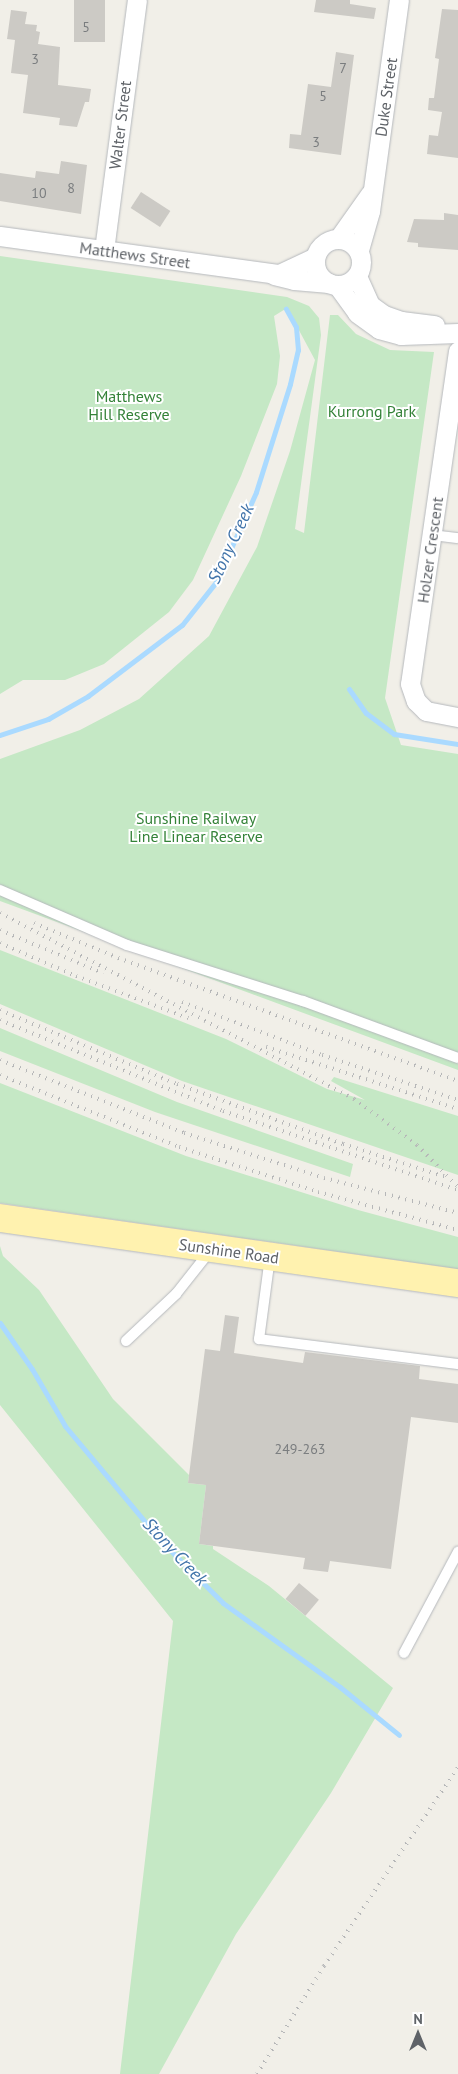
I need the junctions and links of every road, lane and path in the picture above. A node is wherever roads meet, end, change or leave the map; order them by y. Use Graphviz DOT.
graph roads {
  1 [pos="137,0"];
  2 [pos="399,0"];
  3 [pos="370,194"];
  4 [pos="0,236"];
  5 [pos="339,238"];
  6 [pos="104,250"];
  7 [pos="359,250"];
  8 [pos="315,257"];
  9 [pos="270,274"];
  10 [pos="357,276"];
  11 [pos="333,284"];
  12 [pos="458,332"];
  13 [pos="458,351"];
  14 [pos="432,534"];
  15 [pos="458,538"];
  16 [pos="458,717"];
  17 [pos="0,890"];
  18 [pos="458,1058"];
  19 [pos="0,1218"];
  20 [pos="212,1248"];
  21 [pos="270,1256"];
  22 [pos="458,1283"];
  23 [pos="126,1341"];
  24 [pos="458,1364"];
  25 [pos="458,1552"];
  26 [pos="404,1654"];
  1 -- 6 [label="street, Walter Street"];
  2 -- 3 [label="street, Duke Street"];
  3 -- 5 [label="street, Duke Street"];
  3 -- 7 [label="street, Duke Street"];
  4 -- 6 [label="street, Matthews Street"];
  5 -- 7 [label="street"];
  5 -- 8 [label="street"];
  6 -- 9 [label="street, Matthews Street"];
  7 -- 10 [label="street"];
  8 -- 9 [label="street, Matthews Street"];
  8 -- 11 [label="street"];
  9 -- 11 [label="street, Matthews Street"];
  10 -- 11 [label="street"];
  10 -- 12 [label="street"];
  11 -- 12 [label="street"];
  13 -- 14 [label="street, Holzer Crescent"];
  14 -- 15 [label="lane"];
  14 -- 16 [label="street, Holzer Crescent"];
  17 -- 18 [label="lane"];
  19 -- 20 [label="main road, Sunshine Road"];
  20 -- 21 [label="main road, Sunshine Road"];
  20 -- 23 [label="lane"];
  21 -- 22 [label="main road, Sunshine Road"];
  21 -- 24 [label="lane"];
  25 -- 26 [label="lane"];
}
